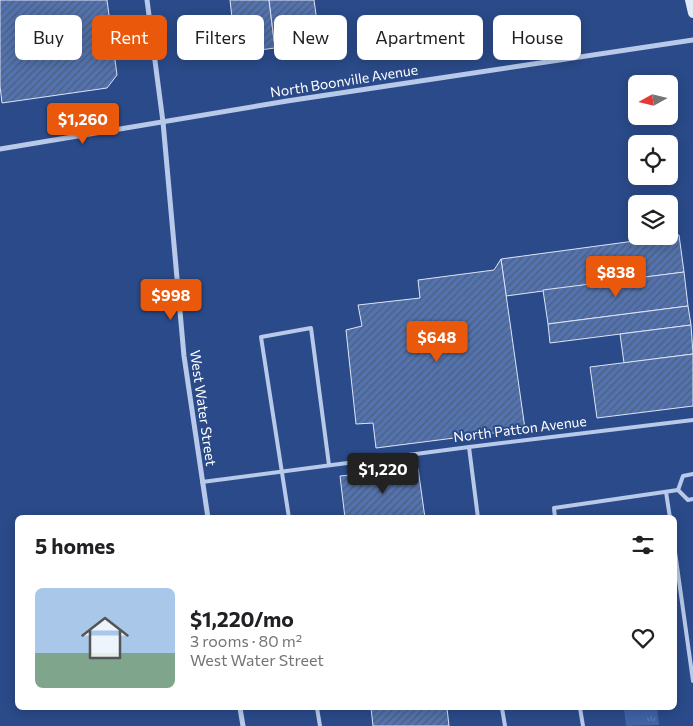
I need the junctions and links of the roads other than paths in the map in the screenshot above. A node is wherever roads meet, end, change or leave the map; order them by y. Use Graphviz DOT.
graph roads {
  1 [pos="147,0"];
  2 [pos="690,0"];
  3 [pos="693,13"];
  4 [pos="693,40"];
  5 [pos="163,122"];
  6 [pos="0,149"];
  7 [pos="693,420"];
  8 [pos="469,447"];
  9 [pos="329,464"];
  10 [pos="282,471"];
  11 [pos="693,474"];
  12 [pos="202,482"];
  13 [pos="678,490"];
  14 [pos="666,492"];
  15 [pos="693,499"];
  16 [pos="208,515"];
  17 [pos="289,515"];
  18 [pos="478,515"];
  19 [pos="555,515"];
  20 [pos="670,515"];
  21 [pos="677,566"];
  22 [pos="693,680"];
  23 [pos="240,710"];
  24 [pos="317,710"];
  25 [pos="502,710"];
  26 [pos="580,710"];
  27 [pos="243,726"];
  28 [pos="320,726"];
  29 [pos="505,726"];
  30 [pos="583,726"];
  1 -- 5 [label="street, West Water Street"];
  2 -- 3 [label="street"];
  4 -- 5 [label="street, North Boonville Avenue"];
  5 -- 6 [label="street, North Boonville Avenue"];
  5 -- 12 [label="street, West Water Street"];
  7 -- 8 [label="lane, North Patton Avenue"];
  8 -- 9 [label="lane, North Patton Avenue"];
  8 -- 18 [label="lane"];
  9 -- 10 [label="lane, North Patton Avenue"];
  9 -- 10 [label="lane"];
  10 -- 12 [label="lane, North Patton Avenue"];
  10 -- 17 [label="lane"];
  11 -- 13 [label="lane"];
  12 -- 16 [label="street, West Water Street"];
  13 -- 14 [label="lane"];
  13 -- 15 [label="lane"];
  14 -- 19 [label="lane"];
  14 -- 20 [label="lane"];
  21 -- 22 [label="lane"];
  23 -- 27 [label="street"];
  24 -- 28 [label="lane"];
  25 -- 29 [label="lane"];
  26 -- 30 [label="lane"];
}
